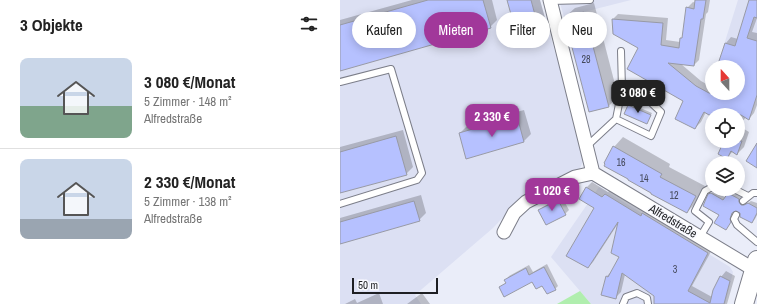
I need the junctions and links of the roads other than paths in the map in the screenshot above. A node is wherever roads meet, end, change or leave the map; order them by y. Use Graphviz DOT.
graph roads {
  1 [pos="590,0"];
  2 [pos="550,1"];
  3 [pos="621,51"];
  4 [pos="340,82"];
  5 [pos="622,89"];
  6 [pos="616,119"];
  7 [pos="586,146"];
  8 [pos="593,173"];
  9 [pos="705,191"];
  10 [pos="757,192"];
  11 [pos="745,194"];
  12 [pos="748,196"];
  13 [pos="743,201"];
  14 [pos="340,204"];
  15 [pos="736,215"];
  16 [pos="504,232"];
  17 [pos="700,237"];
  18 [pos="757,242"];
  19 [pos="755,265"];
  20 [pos="623,304"];
  21 [pos="648,304"];
  22 [pos="744,304"];
  1 -- 2 [label="lane"];
  2 -- 7 [label="street"];
  3 -- 5 [label="lane"];
  4 -- 14 [label="lane"];
  5 -- 6 [label="lane"];
  5 -- 6 [label="lane"];
  6 -- 7 [label="lane"];
  7 -- 8 [label="street"];
  8 -- 16 [label="street"];
  8 -- 17 [label="street, Alfredstraße"];
  9 -- 17 [label="lane"];
  10 -- 12 [label="lane"];
  11 -- 12 [label="lane"];
  12 -- 13 [label="lane"];
  15 -- 18 [label="lane"];
  17 -- 19 [label="street, Alfredstraße"];
  19 -- 22 [label="main road"];
  20 -- 21 [label="lane"];
}
